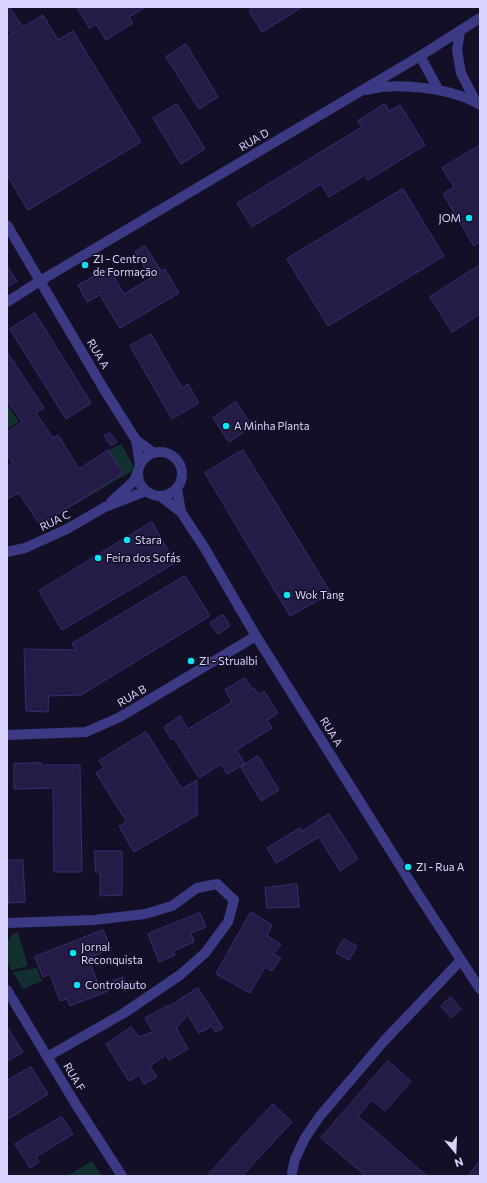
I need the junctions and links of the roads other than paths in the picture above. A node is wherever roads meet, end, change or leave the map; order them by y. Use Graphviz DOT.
graph roads {
  1 [pos="480,18"];
  2 [pos="460,31"];
  3 [pos="420,56"];
  4 [pos="438,89"];
  5 [pos="358,93"];
  6 [pos="478,103"];
  7 [pos="7,225"];
  8 [pos="40,281"];
  9 [pos="7,302"];
  10 [pos="136,440"];
  11 [pos="154,453"];
  12 [pos="139,468"];
  13 [pos="176,489"];
  14 [pos="146,491"];
  15 [pos="160,496"];
  16 [pos="105,507"];
  17 [pos="181,512"];
  18 [pos="9,551"];
  19 [pos="256,636"];
  20 [pos="7,735"];
  21 [pos="7,923"];
  22 [pos="461,960"];
  23 [pos="479,987"];
  24 [pos="7,990"];
  25 [pos="47,1057"];
  26 [pos="292,1174"];
  27 [pos="122,1176"];
  1 -- 2 [label="street, RUA D"];
  2 -- 3 [label="street, RUA D"];
  2 -- 6 [label="street"];
  3 -- 4 [label="street"];
  3 -- 5 [label="street, RUA D"];
  4 -- 5 [label="street"];
  4 -- 6 [label="street"];
  5 -- 8 [label="street, RUA D"];
  7 -- 8 [label="street, RUA A"];
  8 -- 9 [label="street, RUA D"];
  8 -- 10 [label="street, RUA A"];
  10 -- 11 [label="street, RUA A"];
  10 -- 12 [label="street, RUA A"];
  11 -- 12 [label="street"];
  11 -- 13 [label="street"];
  12 -- 14 [label="street"];
  12 -- 16 [label="street, RUA C"];
  13 -- 15 [label="street"];
  13 -- 17 [label="street"];
  14 -- 15 [label="street"];
  14 -- 16 [label="street, RUA C"];
  15 -- 17 [label="street, RUA A"];
  16 -- 18 [label="street, RUA C"];
  17 -- 19 [label="street, RUA A"];
  19 -- 20 [label="street, RUA B"];
  19 -- 22 [label="street, RUA A"];
  21 -- 25 [label="street"];
  22 -- 23 [label="street, RUA A"];
  22 -- 26 [label="street"];
  24 -- 25 [label="street, RUA F"];
  25 -- 27 [label="street, RUA F"];
}
